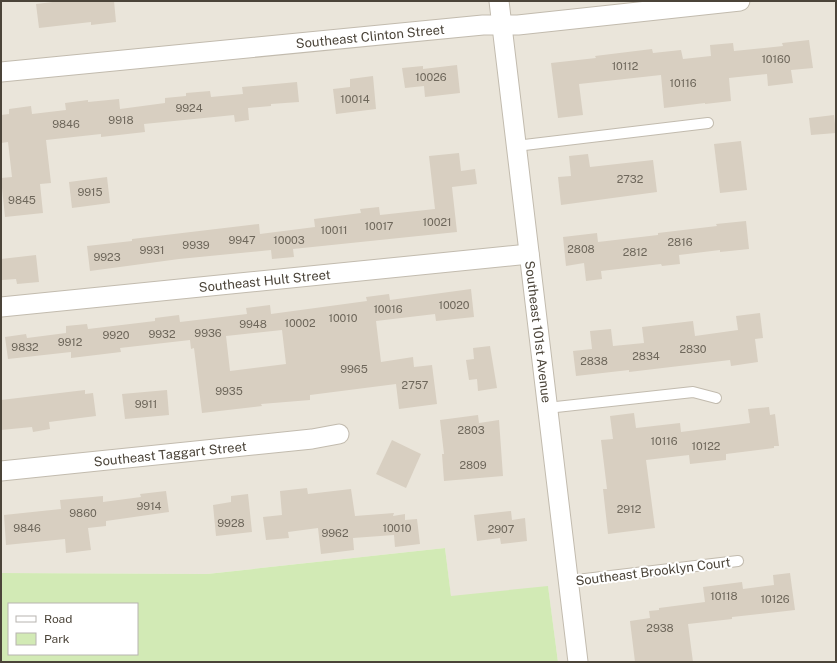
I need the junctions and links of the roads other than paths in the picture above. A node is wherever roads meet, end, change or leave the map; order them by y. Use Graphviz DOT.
graph roads {
  1 [pos="499,1"];
  2 [pos="740,1"];
  3 [pos="502,25"];
  4 [pos="1,72"];
  5 [pos="708,123"];
  6 [pos="516,146"];
  7 [pos="529,254"];
  8 [pos="1,307"];
  9 [pos="716,398"];
  10 [pos="548,408"];
  11 [pos="339,434"];
  12 [pos="1,471"];
  13 [pos="738,561"];
  14 [pos="568,581"];
  15 [pos="578,662"];
  1 -- 3 [label="street, Southeast 101st Avenue"];
  2 -- 3 [label="street, Southeast Clinton Street"];
  3 -- 4 [label="street, Southeast Clinton Street"];
  3 -- 6 [label="street, Southeast 101st Avenue"];
  5 -- 6 [label="lane"];
  6 -- 7 [label="street, Southeast 101st Avenue"];
  7 -- 8 [label="street, Southeast Hult Street"];
  7 -- 10 [label="street, Southeast 101st Avenue"];
  9 -- 10 [label="lane"];
  10 -- 14 [label="street, Southeast 101st Avenue"];
  11 -- 12 [label="street, Southeast Taggart Street"];
  13 -- 14 [label="lane, Southeast Brooklyn Court"];
  14 -- 15 [label="street, Southeast 101st Avenue"];
}
